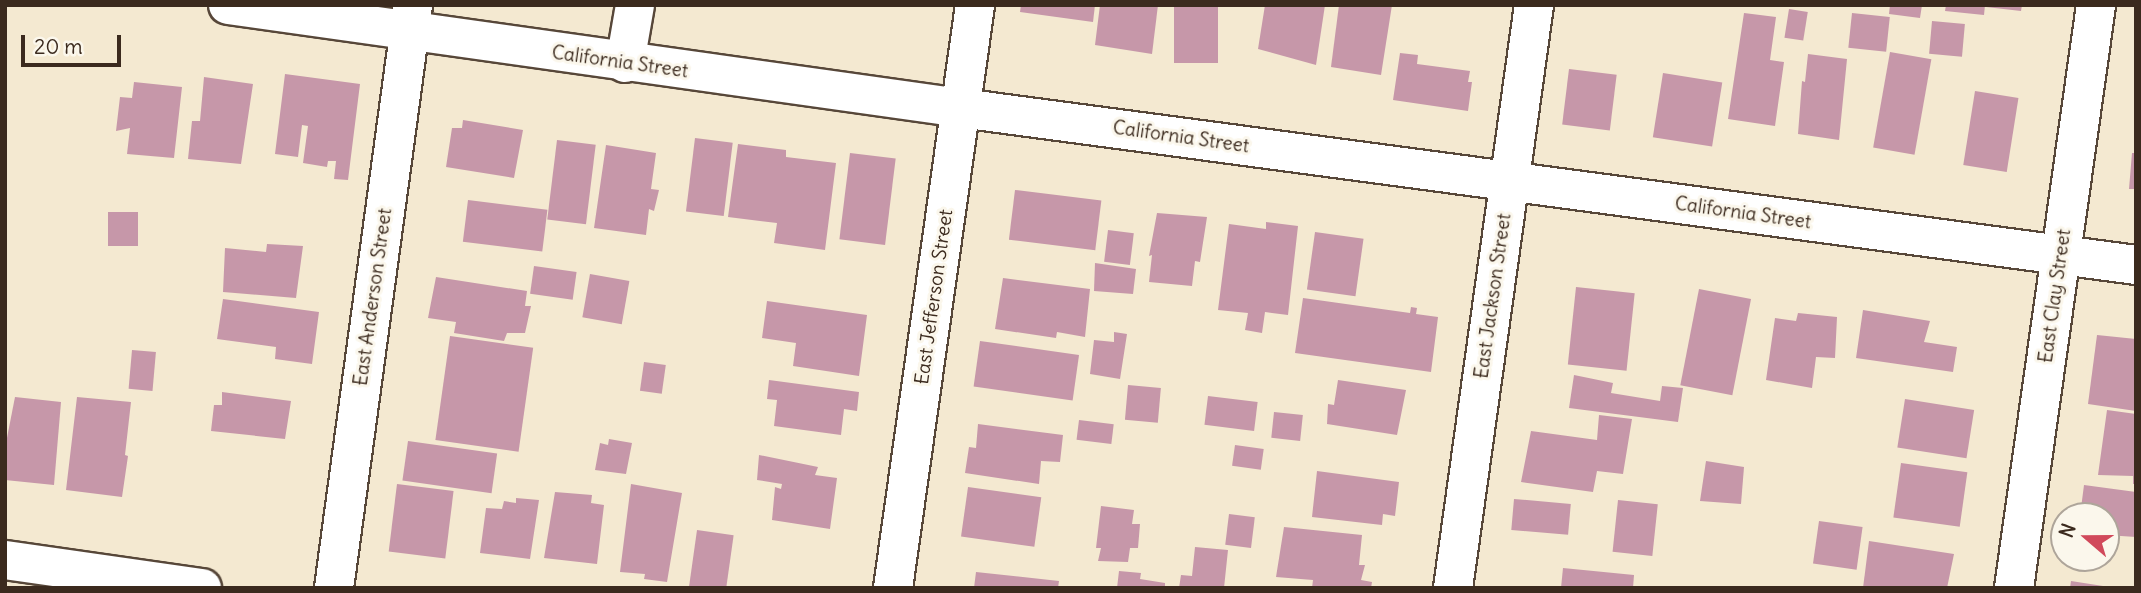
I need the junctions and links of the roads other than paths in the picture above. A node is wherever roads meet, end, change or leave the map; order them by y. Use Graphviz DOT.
graph roads {
  1 [pos="228,5"];
  2 [pos="635,5"];
  3 [pos="975,5"];
  4 [pos="1534,5"];
  5 [pos="2096,5"];
  6 [pos="411,19"];
  7 [pos="625,63"];
  8 [pos="961,108"];
  9 [pos="1509,181"];
  10 [pos="2060,256"];
  11 [pos="2136,265"];
  12 [pos="5,560"];
  13 [pos="202,588"];
  14 [pos="334,588"];
  15 [pos="893,588"];
  16 [pos="1453,588"];
  17 [pos="2014,588"];
  1 -- 6 [label="street, California Street"];
  2 -- 7 [label="street"];
  3 -- 8 [label="street, East Jefferson Street"];
  4 -- 9 [label="street, East Jackson Street"];
  5 -- 10 [label="street, East Clay Street"];
  6 -- 7 [label="street, California Street"];
  6 -- 14 [label="street, East Anderson Street"];
  7 -- 8 [label="street, California Street"];
  8 -- 9 [label="street, California Street"];
  8 -- 15 [label="street, East Jefferson Street"];
  9 -- 10 [label="street, California Street"];
  9 -- 16 [label="street, East Jackson Street"];
  10 -- 11 [label="street, California Street"];
  10 -- 17 [label="street, East Clay Street"];
  12 -- 13 [label="street"];
}
